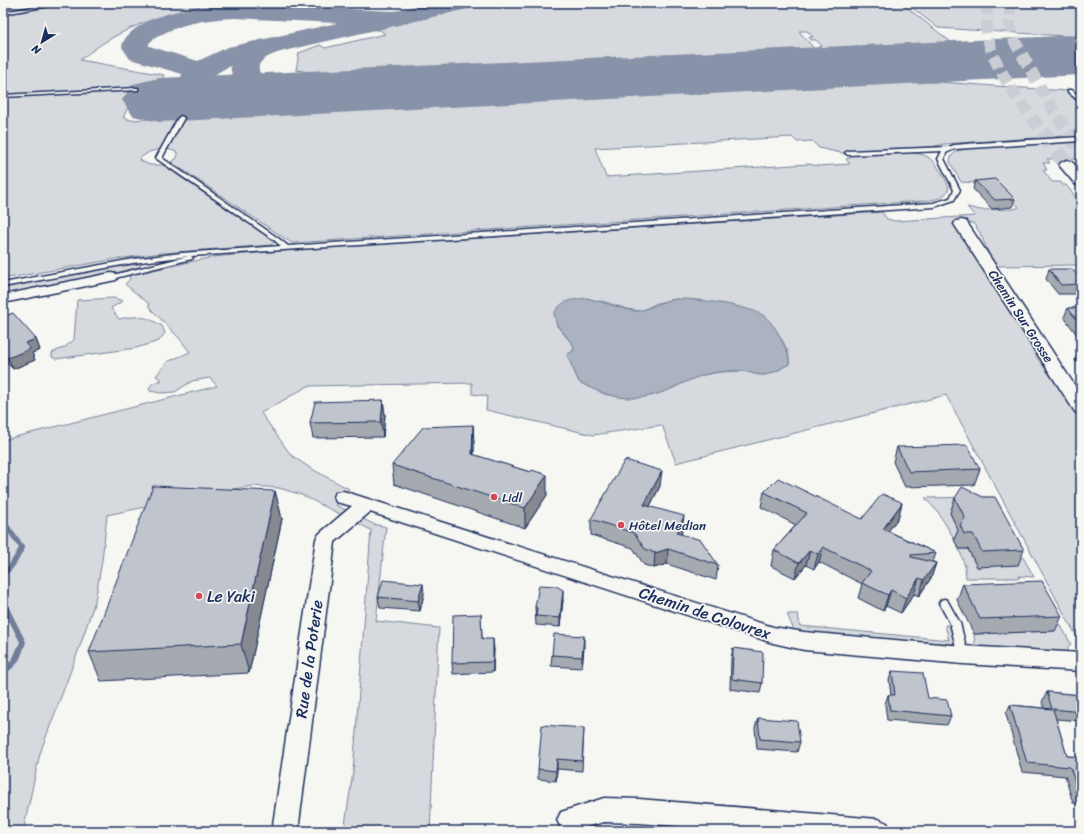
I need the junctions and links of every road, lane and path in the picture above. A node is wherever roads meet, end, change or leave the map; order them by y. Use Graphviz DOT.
graph roads {
  1 [pos="66,3"];
  2 [pos="5,8"];
  3 [pos="3,17"];
  4 [pos="136,89"];
  5 [pos="1070,92"];
  6 [pos="3,96"];
  7 [pos="1081,102"];
  8 [pos="181,118"];
  9 [pos="1081,139"];
  10 [pos="951,149"];
  11 [pos="848,153"];
  12 [pos="1066,165"];
  13 [pos="1081,181"];
  14 [pos="962,224"];
  15 [pos="286,248"];
  16 [pos="202,253"];
  17 [pos="111,277"];
  18 [pos="3,285"];
  19 [pos="3,300"];
  20 [pos="1081,408"];
  21 [pos="343,497"];
  22 [pos="367,504"];
  23 [pos="944,603"];
  24 [pos="963,655"];
  25 [pos="1081,662"];
  26 [pos="570,820"];
  27 [pos="285,831"];
  28 [pos="878,831"];
  1 -- 2 [label="lane"];
  2 -- 3 [label="lane"];
  4 -- 6 [label="lane"];
  5 -- 7 [label="lane"];
  8 -- 15 [label="lane"];
  9 -- 10 [label="lane"];
  10 -- 11 [label="lane"];
  10 -- 15 [label="lane"];
  12 -- 13 [label="main road"];
  14 -- 20 [label="street, Chemin Sur Grosse"];
  15 -- 16 [label="lane"];
  16 -- 17 [label="lane"];
  16 -- 18 [label="lane"];
  17 -- 19 [label="street"];
  21 -- 22 [label="street, Chemin de Colovrex"];
  22 -- 24 [label="street, Chemin de Colovrex"];
  22 -- 27 [label="street, Rue de la Poterie"];
  23 -- 24 [label="lane"];
  24 -- 25 [label="street, Chemin de Colovrex"];
  26 -- 28 [label="street"];
}
